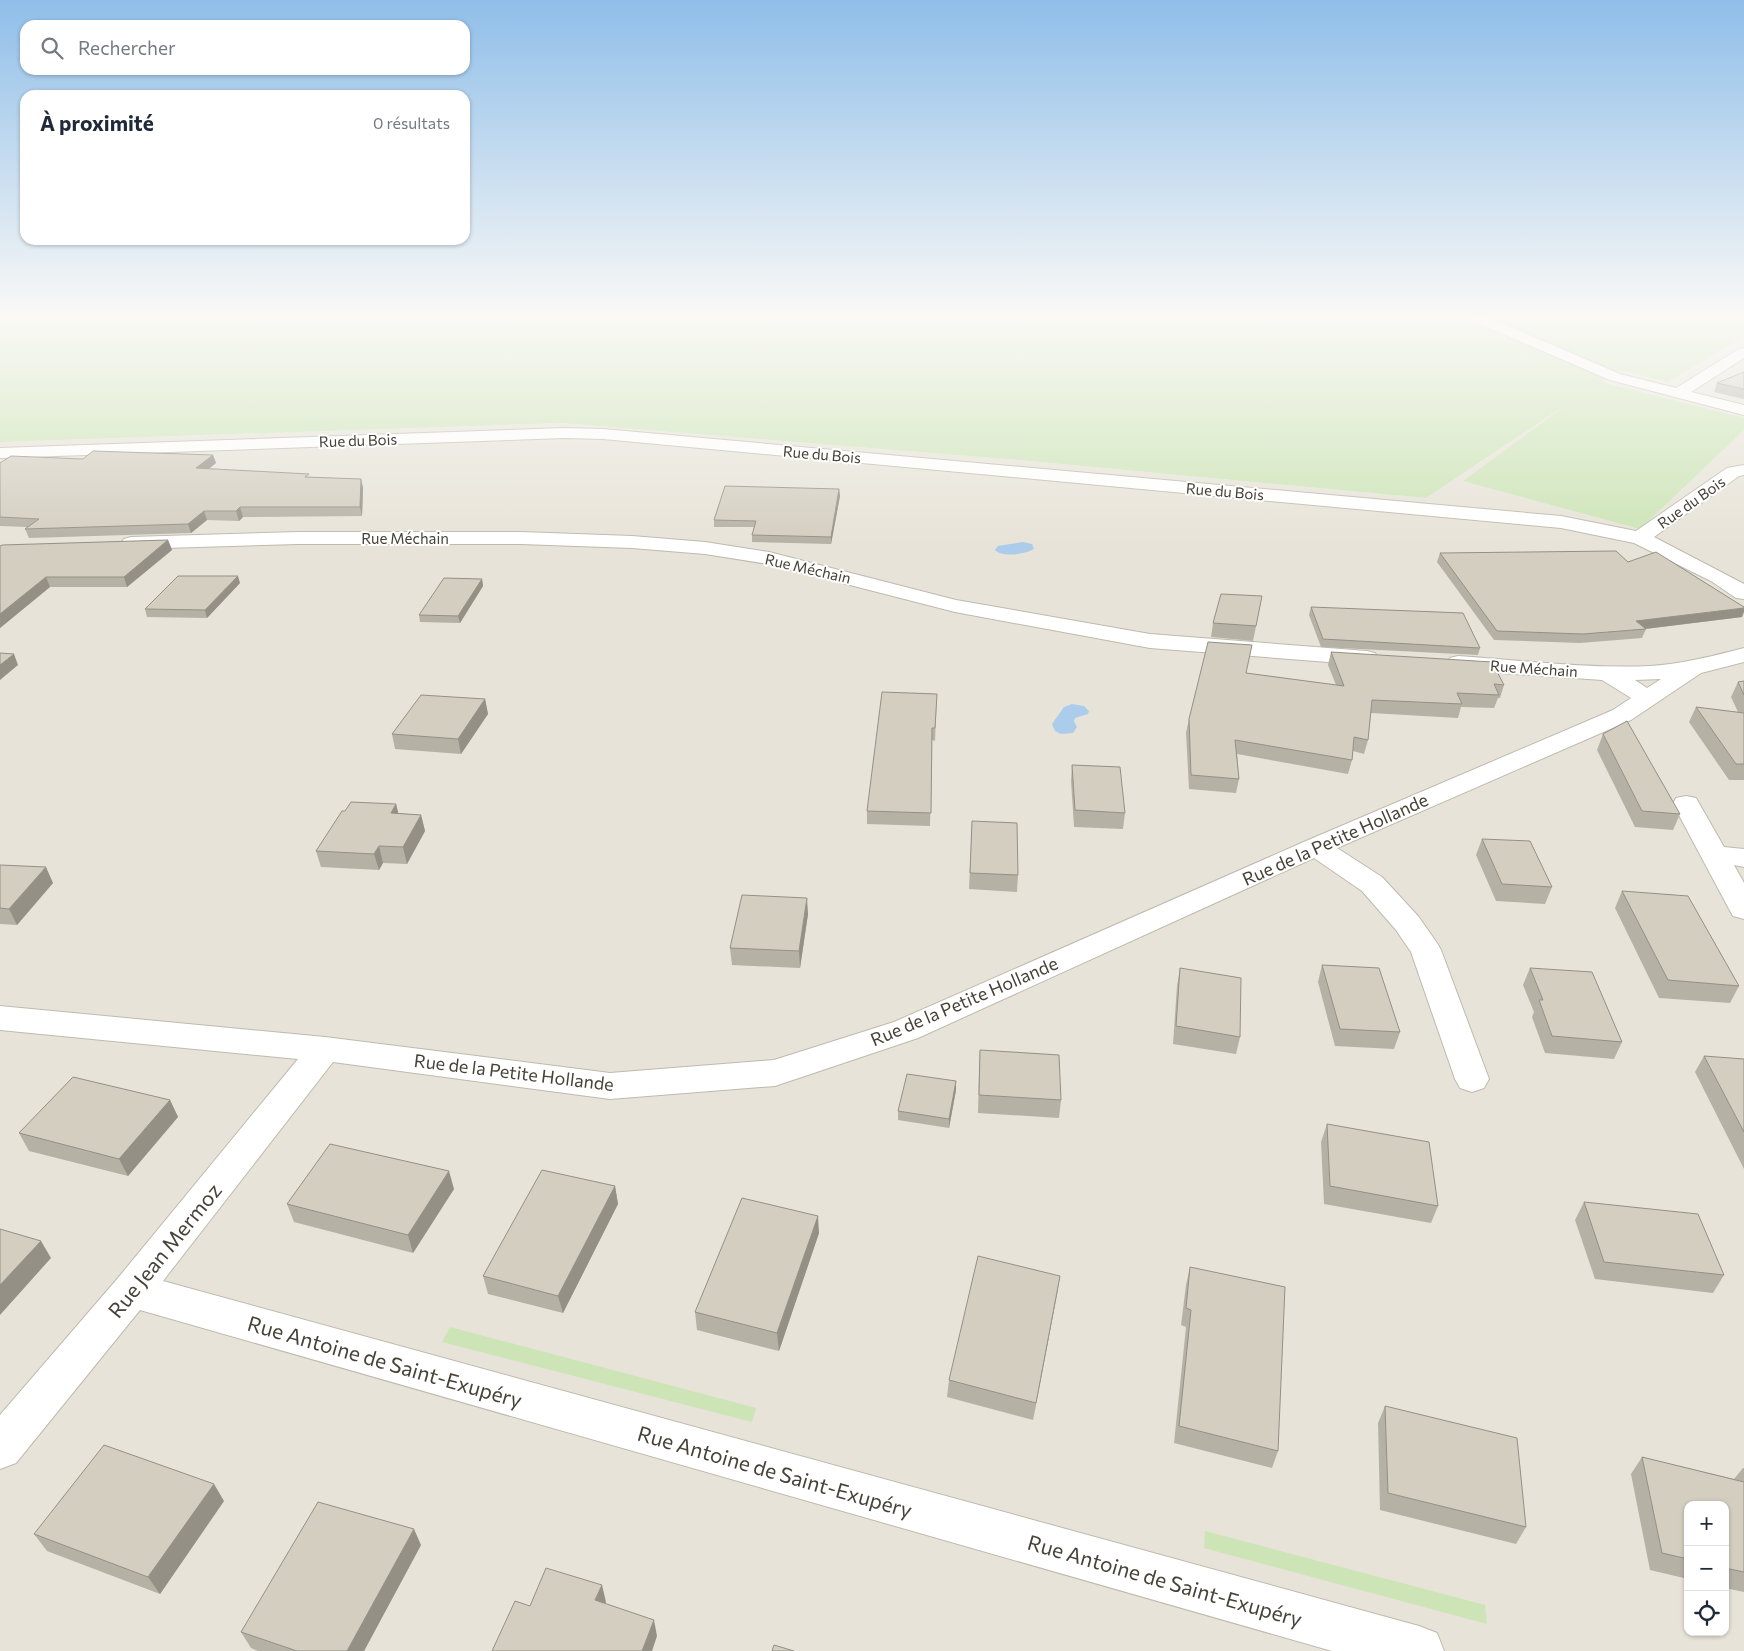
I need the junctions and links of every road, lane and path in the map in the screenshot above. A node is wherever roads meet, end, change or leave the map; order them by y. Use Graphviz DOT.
graph roads {
  1 [pos="1666,391"];
  2 [pos="1682,391"];
  3 [pos="1677,394"];
  4 [pos="1744,410"];
  5 [pos="0,453"];
  6 [pos="1744,470"];
  7 [pos="1640,538"];
  8 [pos="114,544"];
  9 [pos="1744,593"];
  10 [pos="1744,654"];
  11 [pos="1382,659"];
  12 [pos="1440,662"];
  13 [pos="1693,668"];
  14 [pos="1608,674"];
  15 [pos="1648,698"];
  16 [pos="1686,804"];
  17 [pos="1316,847"];
  18 [pos="1714,854"];
  19 [pos="1744,858"];
  20 [pos="1744,909"];
  21 [pos="0,1018"];
  22 [pos="326,1049"];
  23 [pos="1472,1079"];
  24 [pos="132,1290"];
  25 [pos="0,1448"];
  26 [pos="1419,1651"];
  1 -- 3 [label="street"];
  2 -- 3 [label="street"];
  3 -- 4 [label="street"];
  5 -- 7 [label="street, Rue du Bois"];
  6 -- 7 [label="street, Rue du Bois"];
  7 -- 9 [label="street, Rue du Bois"];
  8 -- 11 [label="street, Rue Méchain"];
  10 -- 13 [label="street"];
  12 -- 14 [label="street, Rue Méchain"];
  13 -- 14 [label="street, Rue Méchain"];
  13 -- 15 [label="street, Rue de la Petite Hollande"];
  14 -- 15 [label="street"];
  15 -- 17 [label="street, Rue de la Petite Hollande"];
  16 -- 18 [label="street"];
  17 -- 22 [label="street, Rue de la Petite Hollande"];
  17 -- 23 [label="street"];
  18 -- 19 [label="street"];
  18 -- 20 [label="street"];
  21 -- 22 [label="street, Rue de la Petite Hollande"];
  22 -- 24 [label="street, Rue Jean Mermoz"];
  24 -- 25 [label="street, Rue Jean Mermoz"];
  24 -- 26 [label="street, Rue Antoine de Saint-Exupéry"];
}
